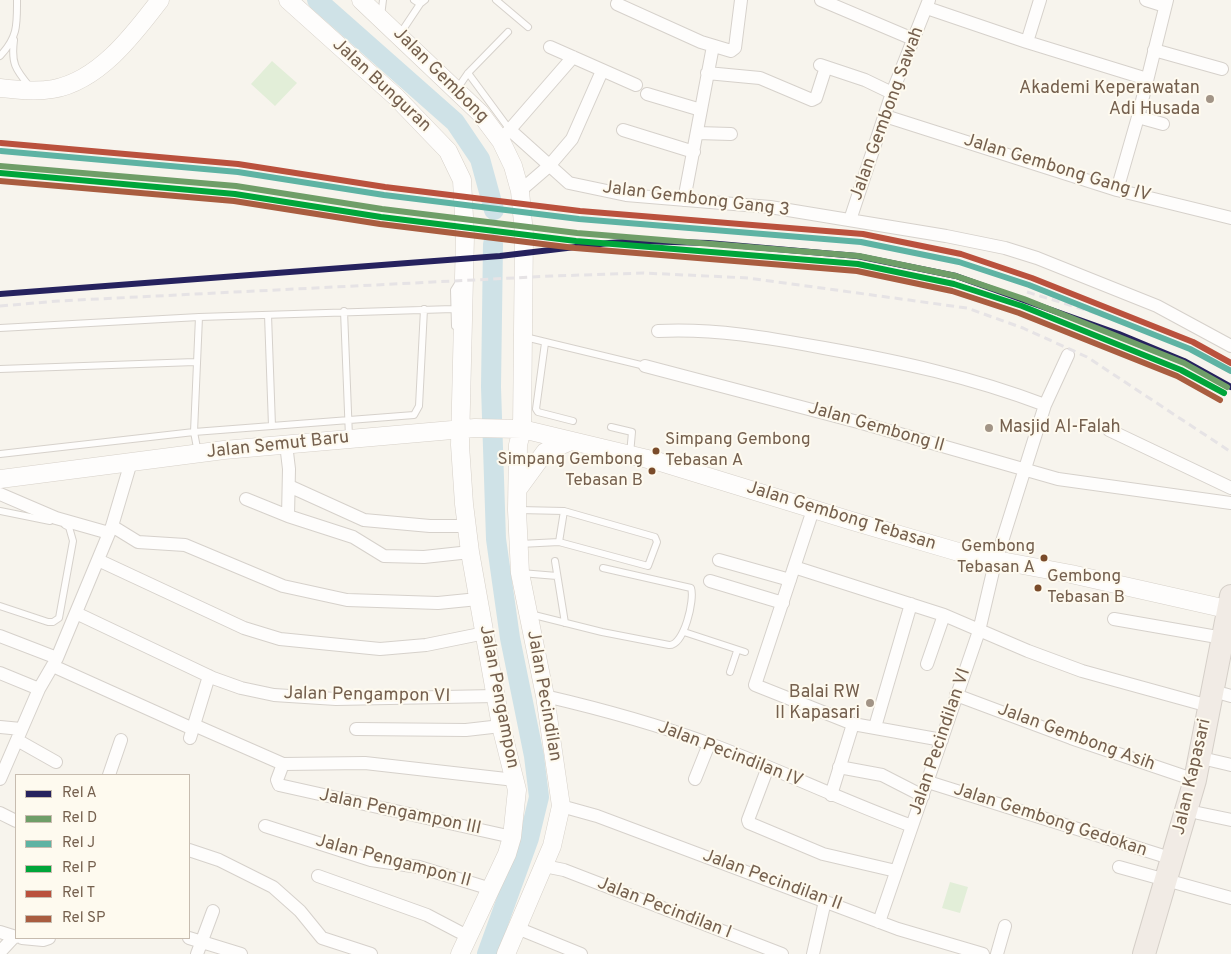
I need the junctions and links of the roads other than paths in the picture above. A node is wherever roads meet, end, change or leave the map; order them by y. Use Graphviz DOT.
graph roads {
  1 [pos="17,0"];
  2 [pos="160,0"];
  3 [pos="288,0"];
  4 [pos="361,0"];
  5 [pos="383,0"];
  6 [pos="496,0"];
  7 [pos="741,0"];
  8 [pos="820,0"];
  9 [pos="1040,0"];
  10 [pos="1146,0"];
  11 [pos="420,1"];
  12 [pos="1166,3"];
  13 [pos="617,4"];
  14 [pos="928,4"];
  15 [pos="380,18"];
  16 [pos="528,28"];
  17 [pos="508,32"];
  18 [pos="399,35"];
  19 [pos="14,38"];
  20 [pos="913,38"];
  21 [pos="1027,42"];
  22 [pos="712,46"];
  23 [pos="550,47"];
  24 [pos="1154,50"];
  25 [pos="0,56"];
  26 [pos="574,57"];
  27 [pos="1222,69"];
  28 [pos="602,71"];
  29 [pos="468,73"];
  30 [pos="707,73"];
  31 [pos="1146,79"];
  32 [pos="636,85"];
  33 [pos="0,88"];
  34 [pos="457,89"];
  35 [pos="33,91"];
  36 [pos="892,93"];
  37 [pos="647,94"];
  38 [pos="701,110"];
  39 [pos="885,116"];
  40 [pos="1138,117"];
  41 [pos="1163,124"];
  42 [pos="623,130"];
  43 [pos="697,133"];
  44 [pos="731,134"];
  45 [pos="506,135"];
  46 [pos="694,152"];
  47 [pos="549,166"];
  48 [pos="1117,190"];
  49 [pos="520,191"];
  50 [pos="684,200"];
  51 [pos="1231,218"];
  52 [pos="850,220"];
  53 [pos="464,274"];
  54 [pos="424,309"];
  55 [pos="453,309"];
  56 [pos="344,311"];
  57 [pos="268,315"];
  58 [pos="199,317"];
  59 [pos="0,328"];
  60 [pos="658,331"];
  61 [pos="524,336"];
  62 [pos="545,343"];
  63 [pos="1231,346"];
  64 [pos="462,351"];
  65 [pos="1068,355"];
  66 [pos="196,362"];
  67 [pos="645,366"];
  68 [pos="0,369"];
  69 [pos="1045,405"];
  70 [pos="349,420"];
  71 [pos="573,421"];
  72 [pos="272,426"];
  73 [pos="611,427"];
  74 [pos="522,428"];
  75 [pos="1109,430"];
  76 [pos="194,432"];
  77 [pos="465,434"];
  78 [pos="350,439"];
  79 [pos="571,441"];
  80 [pos="286,444"];
  81 [pos="0,454"];
  82 [pos="199,454"];
  83 [pos="630,454"];
  84 [pos="131,462"];
  85 [pos="1025,470"];
  86 [pos="0,479"];
  87 [pos="289,486"];
  88 [pos="1231,488"];
  89 [pos="518,489"];
  90 [pos="0,494"];
  91 [pos="246,499"];
  92 [pos="1231,503"];
  93 [pos="517,510"];
  94 [pos="813,510"];
  95 [pos="0,511"];
  96 [pos="564,511"];
  97 [pos="288,516"];
  98 [pos="467,526"];
  99 [pos="111,530"];
  100 [pos="560,542"];
  101 [pos="519,544"];
  102 [pos="470,552"];
  103 [pos="98,560"];
  104 [pos="719,560"];
  105 [pos="555,561"];
  106 [pos="992,562"];
  107 [pos="794,567"];
  108 [pos="603,568"];
  109 [pos="520,573"];
  110 [pos="557,576"];
  111 [pos="790,580"];
  112 [pos="710,582"];
  113 [pos="478,599"];
  114 [pos="782,603"];
  115 [pos="911,604"];
  116 [pos="0,606"];
  117 [pos="76,613"];
  118 [pos="528,614"];
  119 [pos="944,615"];
  120 [pos="1114,618"];
  121 [pos="1229,622"];
  122 [pos="565,623"];
  123 [pos="979,631"];
  124 [pos="684,632"];
  125 [pos="485,634"];
  126 [pos="0,636"];
  127 [pos="737,651"];
  128 [pos="745,652"];
  129 [pos="55,662"];
  130 [pos="927,664"];
  131 [pos="730,672"];
  132 [pos="0,673"];
  133 [pos="209,676"];
  134 [pos="39,689"];
  135 [pos="956,695"];
  136 [pos="496,696"];
  137 [pos="545,696"];
  138 [pos="1221,699"];
  139 [pos="854,724"];
  140 [pos="502,726"];
  141 [pos="0,727"];
  142 [pos="875,727"];
  143 [pos="356,729"];
  144 [pos="192,731"];
  145 [pos="19,734"];
  146 [pos="121,740"];
  147 [pos="942,740"];
  148 [pos="709,744"];
  149 [pos="56,762"];
  150 [pos="1221,762"];
  151 [pos="283,764"];
  152 [pos="768,767"];
  153 [pos="840,767"];
  154 [pos="109,774"];
  155 [pos="0,779"];
  156 [pos="695,779"];
  157 [pos="515,780"];
  158 [pos="1195,780"];
  159 [pos="928,782"];
  160 [pos="831,795"];
  161 [pos="923,796"];
  162 [pos="561,806"];
  163 [pos="1198,813"];
  164 [pos="0,814"];
  165 [pos="15,820"];
  166 [pos="1231,820"];
  167 [pos="265,826"];
  168 [pos="912,826"];
  169 [pos="512,837"];
  170 [pos="190,850"];
  171 [pos="544,866"];
  172 [pos="1118,867"];
  173 [pos="896,871"];
  174 [pos="1173,874"];
  175 [pos="318,876"];
  176 [pos="491,889"];
  177 [pos="1231,898"];
  178 [pos="824,901"];
  179 [pos="213,911"];
  180 [pos="879,922"];
  181 [pos="1005,926"];
  182 [pos="518,928"];
  183 [pos="0,932"];
  184 [pos="15,936"];
  185 [pos="469,936"];
  186 [pos="16,939"];
  187 [pos="195,940"];
  188 [pos="0,952"];
  189 [pos="196,954"];
  190 [pos="241,954"];
  191 [pos="371,954"];
  192 [pos="460,954"];
  193 [pos="506,954"];
  194 [pos="581,954"];
  195 [pos="782,954"];
  196 [pos="813,954"];
  197 [pos="983,954"];
  198 [pos="997,954"];
  199 [pos="1144,954"];
  200 [pos="1155,954"];
  1 -- 19 [label="lane"];
  2 -- 35 [label="main road"];
  3 -- 53 [label="main road, Jalan Bunguran"];
  4 -- 15 [label="main road, Jalan Gembong"];
  5 -- 15 [label="lane"];
  6 -- 16 [label="lane"];
  7 -- 22 [label="street"];
  8 -- 20 [label="street"];
  9 -- 21 [label="street"];
  10 -- 12 [label="street"];
  11 -- 18 [label="lane"];
  12 -- 24 [label="street"];
  13 -- 22 [label="street"];
  14 -- 20 [label="street, Jalan Gembong Sawah"];
  14 -- 21 [label="street, Jalan Gembong Sawah"];
  15 -- 18 [label="main road, Jalan Gembong"];
  17 -- 29 [label="lane"];
  18 -- 34 [label="main road, Jalan Gembong"];
  19 -- 25 [label="lane"];
  19 -- 35 [label="lane"];
  20 -- 36 [label="street, Jalan Gembong Sawah"];
  21 -- 31 [label="street, Jalan Gembong Sawah"];
  22 -- 30 [label="street"];
  23 -- 26 [label="street"];
  24 -- 27 [label="street"];
  24 -- 31 [label="street"];
  26 -- 28 [label="street"];
  26 -- 45 [label="street"];
  28 -- 32 [label="street"];
  28 -- 47 [label="street"];
  29 -- 34 [label="lane"];
  29 -- 45 [label="lane"];
  30 -- 36 [label="street"];
  30 -- 38 [label="street"];
  31 -- 40 [label="street"];
  33 -- 35 [label="main road"];
  34 -- 45 [label="main road, Jalan Gembong"];
  36 -- 39 [label="street, Jalan Gembong Sawah"];
  37 -- 38 [label="street"];
  38 -- 43 [label="street"];
  39 -- 48 [label="street, Jalan Gembong Gang IV"];
  39 -- 52 [label="street, Jalan Gembong Sawah"];
  40 -- 41 [label="street"];
  40 -- 48 [label="street"];
  42 -- 46 [label="street"];
  43 -- 44 [label="street"];
  43 -- 46 [label="street"];
  45 -- 47 [label="street, Jalan Gembong Gang 3"];
  45 -- 49 [label="main road, Jalan Gembong"];
  46 -- 50 [label="street"];
  47 -- 49 [label="street"];
  47 -- 50 [label="street, Jalan Gembong Gang 3"];
  48 -- 51 [label="street, Jalan Gembong Gang IV"];
  49 -- 61 [label="main road, Jalan Gembong"];
  50 -- 52 [label="street, Jalan Gembong Gang 3"];
  52 -- 63 [label="street, Jalan Gembong Gang 3"];
  53 -- 55 [label="lane"];
  53 -- 64 [label="main road"];
  54 -- 55 [label="lane"];
  54 -- 56 [label="lane"];
  54 -- 70 [label="lane"];
  55 -- 64 [label="lane"];
  56 -- 57 [label="lane"];
  56 -- 70 [label="lane"];
  57 -- 58 [label="lane"];
  57 -- 72 [label="lane"];
  58 -- 59 [label="lane"];
  58 -- 66 [label="lane"];
  60 -- 69 [label="street"];
  61 -- 62 [label="lane, Jalan Gembong II"];
  61 -- 74 [label="main road, Jalan Gembong"];
  62 -- 67 [label="lane, Jalan Gembong II"];
  62 -- 71 [label="lane"];
  64 -- 77 [label="main road"];
  65 -- 69 [label="street, Jalan Pecindilan VI"];
  66 -- 68 [label="lane"];
  66 -- 76 [label="lane"];
  67 -- 85 [label="street, Jalan Gembong II"];
  69 -- 85 [label="street, Jalan Pecindilan VI"];
  70 -- 72 [label="lane"];
  70 -- 78 [label="lane"];
  72 -- 76 [label="lane"];
  73 -- 83 [label="lane"];
  74 -- 77 [label="main road, Jalan Semut Baru"];
  74 -- 79 [label="main road, Jalan Gembong Tebasan"];
  74 -- 89 [label="main road, Jalan Pecindilan"];
  75 -- 88 [label="street"];
  76 -- 81 [label="lane"];
  76 -- 82 [label="lane"];
  77 -- 78 [label="main road, Jalan Semut Baru"];
  77 -- 98 [label="main road, Jalan Pengampon"];
  78 -- 80 [label="main road, Jalan Semut Baru"];
  79 -- 83 [label="main road, Jalan Gembong Tebasan"];
  79 -- 89 [label="main road"];
  80 -- 82 [label="main road, Jalan Semut Baru"];
  80 -- 87 [label="street"];
  82 -- 84 [label="main road, Jalan Semut Baru"];
  83 -- 94 [label="main road, Jalan Gembong Tebasan"];
  84 -- 86 [label="main road, Jalan Semut Baru"];
  84 -- 99 [label="street"];
  85 -- 92 [label="street, Jalan Gembong II"];
  85 -- 106 [label="street, Jalan Pecindilan VI"];
  87 -- 97 [label="street"];
  87 -- 98 [label="street"];
  89 -- 93 [label="main road, Jalan Pecindilan"];
  90 -- 99 [label="street"];
  91 -- 97 [label="street"];
  93 -- 96 [label="lane"];
  93 -- 101 [label="main road, Jalan Pecindilan"];
  94 -- 106 [label="main road, Jalan Gembong Tebasan"];
  94 -- 107 [label="street"];
  95 -- 116 [label="lane"];
  96 -- 100 [label="lane"];
  96 -- 100 [label="lane"];
  97 -- 102 [label="street"];
  98 -- 102 [label="main road, Jalan Pengampon"];
  99 -- 103 [label="street"];
  99 -- 113 [label="street"];
  100 -- 101 [label="lane"];
  101 -- 109 [label="main road, Jalan Pecindilan"];
  102 -- 113 [label="main road, Jalan Pengampon"];
  103 -- 117 [label="street"];
  103 -- 125 [label="street"];
  104 -- 111 [label="street"];
  105 -- 110 [label="lane"];
  106 -- 121 [label="main road, Jalan Gembong Tebasan"];
  106 -- 123 [label="street, Jalan Pecindilan VI"];
  107 -- 111 [label="street"];
  107 -- 115 [label="street"];
  108 -- 124 [label="lane"];
  109 -- 110 [label="lane"];
  109 -- 118 [label="main road, Jalan Pecindilan"];
  110 -- 122 [label="lane"];
  111 -- 114 [label="street"];
  112 -- 114 [label="street"];
  113 -- 125 [label="main road, Jalan Pengampon"];
  114 -- 139 [label="street"];
  115 -- 119 [label="street"];
  115 -- 142 [label="street"];
  117 -- 129 [label="street"];
  117 -- 133 [label="street, Jalan Pengampon VI"];
  118 -- 122 [label="lane"];
  118 -- 137 [label="main road, Jalan Pecindilan"];
  119 -- 123 [label="street"];
  119 -- 130 [label="street"];
  120 -- 121 [label="street"];
  121 -- 138 [label="highway, Jalan Kapasari"];
  122 -- 124 [label="lane"];
  123 -- 135 [label="street, Jalan Pecindilan VI"];
  123 -- 138 [label="street"];
  124 -- 127 [label="lane"];
  125 -- 136 [label="main road, Jalan Pengampon"];
  126 -- 129 [label="street"];
  127 -- 128 [label="lane"];
  127 -- 131 [label="lane"];
  129 -- 134 [label="street"];
  129 -- 144 [label="street"];
  132 -- 134 [label="street"];
  133 -- 136 [label="street, Jalan Pengampon VI"];
  133 -- 144 [label="street"];
  134 -- 145 [label="street"];
  135 -- 147 [label="street, Jalan Pecindilan VI"];
  135 -- 158 [label="street, Jalan Gembong Asih"];
  136 -- 140 [label="main road, Jalan Pengampon"];
  137 -- 148 [label="street, Jalan Pecindilan IV"];
  137 -- 162 [label="main road, Jalan Pecindilan"];
  138 -- 150 [label="highway, Jalan Kapasari"];
  138 -- 158 [label="highway, Jalan Kapasari"];
  139 -- 142 [label="street"];
  139 -- 153 [label="street"];
  140 -- 143 [label="street"];
  140 -- 157 [label="main road, Jalan Pengampon"];
  141 -- 145 [label="street"];
  142 -- 147 [label="street"];
  144 -- 151 [label="street"];
  145 -- 149 [label="street"];
  145 -- 155 [label="street"];
  146 -- 154 [label="street"];
  147 -- 159 [label="street, Jalan Pecindilan VI"];
  148 -- 152 [label="street, Jalan Pecindilan IV"];
  148 -- 156 [label="street"];
  150 -- 163 [label="highway, Jalan Kapasari"];
  151 -- 157 [label="street"];
  151 -- 169 [label="street, Jalan Pengampon III"];
  152 -- 160 [label="street, Jalan Pecindilan IV"];
  152 -- 173 [label="street"];
  153 -- 160 [label="street"];
  153 -- 161 [label="street"];
  157 -- 169 [label="main road, Jalan Pengampon"];
  158 -- 174 [label="highway, Jalan Kapasari"];
  159 -- 161 [label="street, Jalan Pecindilan VI"];
  159 -- 174 [label="street, Jalan Gembong Gedokan"];
  160 -- 168 [label="street, Jalan Pecindilan IV"];
  161 -- 168 [label="street, Jalan Pecindilan VI"];
  162 -- 171 [label="main road, Jalan Pecindilan"];
  162 -- 178 [label="street, Jalan Pecindilan II"];
  163 -- 166 [label="street"];
  163 -- 174 [label="highway, Jalan Kapasari"];
  164 -- 165 [label="street"];
  167 -- 176 [label="street, Jalan Pengampon II"];
  168 -- 173 [label="street, Jalan Pecindilan VI"];
  169 -- 176 [label="main road, Jalan Pengampon"];
  170 -- 191 [label="street"];
  171 -- 182 [label="main road, Jalan Pecindilan"];
  171 -- 195 [label="street, Jalan Pecindilan I"];
  172 -- 174 [label="street"];
  173 -- 180 [label="street, Jalan Pecindilan VI"];
  174 -- 177 [label="street"];
  174 -- 199 [label="highway, Jalan Kapasari"];
  174 -- 200 [label="highway, Jalan Kapasari"];
  175 -- 185 [label="street"];
  176 -- 185 [label="main road, Jalan Pengampon"];
  178 -- 180 [label="street, Jalan Pecindilan II"];
  178 -- 196 [label="street"];
  179 -- 187 [label="street"];
  180 -- 197 [label="street, Jalan Pecindilan II"];
  181 -- 198 [label="street"];
  182 -- 193 [label="main road, Jalan Pecindilan"];
  182 -- 194 [label="street"];
  183 -- 184 [label="street"];
  185 -- 192 [label="main road, Jalan Pengampon"];
  186 -- 188 [label="street"];
  187 -- 189 [label="street"];
  187 -- 190 [label="street"];
}
